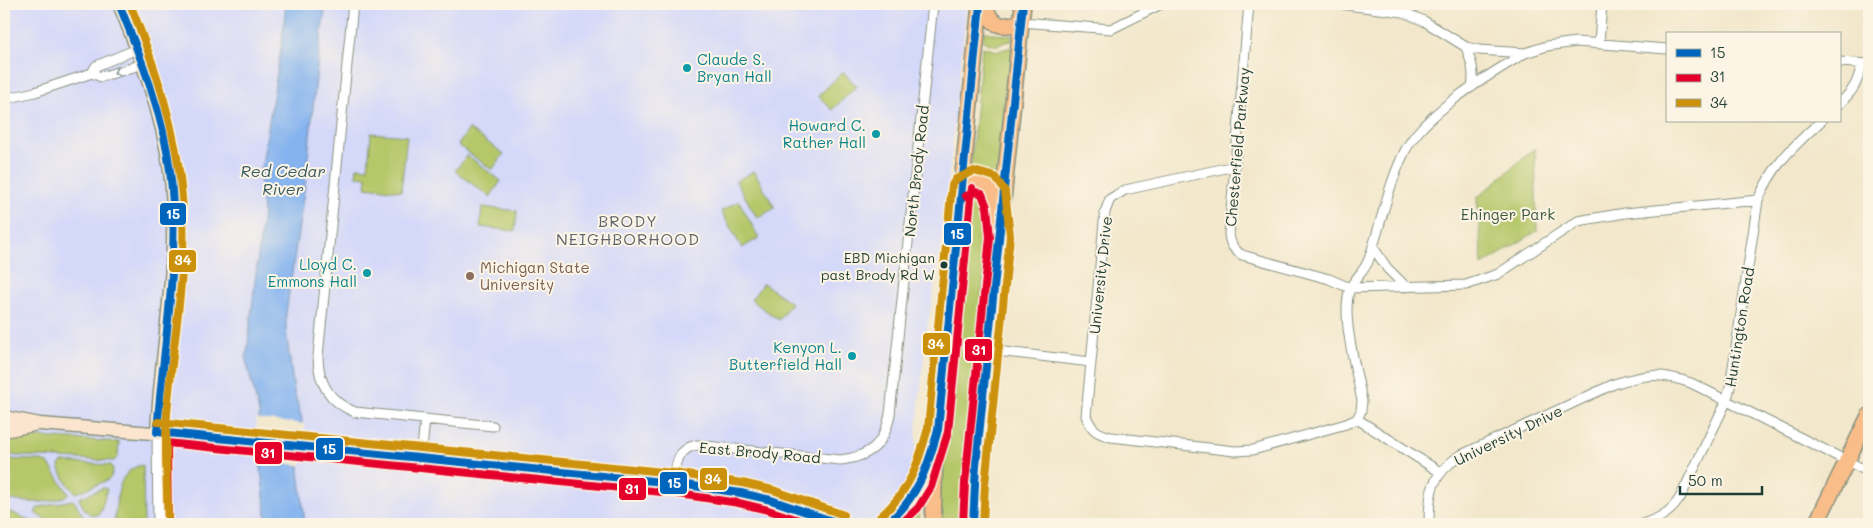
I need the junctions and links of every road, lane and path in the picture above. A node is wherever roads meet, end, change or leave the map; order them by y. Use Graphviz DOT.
graph roads {
  1 [pos="119,4"];
  2 [pos="353,4"];
  3 [pos="933,4"];
  4 [pos="981,4"];
  5 [pos="1023,4"];
  6 [pos="1161,4"];
  7 [pos="1249,4"];
  8 [pos="1339,4"];
  9 [pos="1602,4"];
  10 [pos="1022,22"];
  11 [pos="1599,43"];
  12 [pos="1466,47"];
  13 [pos="137,48"];
  14 [pos="1666,49"];
  15 [pos="1525,53"];
  16 [pos="1840,62"];
  17 [pos="142,64"];
  18 [pos="1866,64"];
  19 [pos="92,73"];
  20 [pos="1472,87"];
  21 [pos="4,99"];
  22 [pos="1840,103"];
  23 [pos="1820,122"];
  24 [pos="1235,166"];
  25 [pos="962,187"];
  26 [pos="1758,200"];
  27 [pos="1000,236"];
  28 [pos="1372,247"];
  29 [pos="1406,287"];
  30 [pos="1350,288"];
  31 [pos="988,350"];
  32 [pos="1091,362"];
  33 [pos="1726,402"];
  34 [pos="1869,416"];
  35 [pos="4,417"];
  36 [pos="1357,419"];
  37 [pos="425,420"];
  38 [pos="40,424"];
  39 [pos="493,426"];
  40 [pos="938,430"];
  41 [pos="4,431"];
  42 [pos="157,432"];
  43 [pos="870,451"];
  44 [pos="421,459"];
  45 [pos="1847,461"];
  46 [pos="1440,472"];
  47 [pos="1869,472"];
  48 [pos="673,483"];
  49 [pos="158,524"];
  50 [pos="841,524"];
  51 [pos="887,524"];
  52 [pos="933,524"];
  53 [pos="973,524"];
  54 [pos="1429,524"];
  55 [pos="1643,524"];
  56 [pos="1816,524"];
  1 -- 13 [label="street"];
  2 -- 37 [label="street"];
  3 -- 43 [label="street, North Brody Road"];
  4 -- 10 [label="main road"];
  4 -- 25 [label="main road"];
  5 -- 10 [label="main road"];
  6 -- 10 [label="street"];
  7 -- 24 [label="street, Chesterfield Parkway"];
  8 -- 12 [label="street"];
  9 -- 11 [label="street"];
  10 -- 27 [label="main road"];
  11 -- 14 [label="street"];
  11 -- 15 [label="street"];
  12 -- 15 [label="street"];
  12 -- 20 [label="street"];
  13 -- 17 [label="street"];
  13 -- 19 [label="street"];
  15 -- 20 [label="street"];
  16 -- 18 [label="street"];
  17 -- 19 [label="street, one-way"];
  17 -- 42 [label="street"];
  18 -- 22 [label="street"];
  19 -- 21 [label="street"];
  20 -- 28 [label="street"];
  23 -- 26 [label="street, Huntington Road"];
  24 -- 30 [label="street, Chesterfield Parkway"];
  24 -- 32 [label="street, University Drive"];
  25 -- 27 [label="main road"];
  25 -- 40 [label="main road"];
  26 -- 29 [label="street, Chesterfield Parkway"];
  26 -- 33 [label="street, Huntington Road"];
  27 -- 31 [label="main road"];
  28 -- 29 [label="street"];
  28 -- 30 [label="street"];
  29 -- 30 [label="street, Chesterfield Parkway"];
  30 -- 36 [label="street"];
  31 -- 32 [label="street"];
  31 -- 53 [label="main road"];
  32 -- 36 [label="street, University Drive"];
  33 -- 45 [label="street, University Drive"];
  33 -- 46 [label="street, University Drive"];
  33 -- 55 [label="street, Huntington Road"];
  34 -- 45 [label="main road"];
  35 -- 38 [label="street"];
  36 -- 46 [label="street, University Drive"];
  37 -- 39 [label="street"];
  37 -- 44 [label="street"];
  38 -- 41 [label="street"];
  38 -- 42 [label="street"];
  40 -- 51 [label="street"];
  40 -- 52 [label="main road"];
  42 -- 44 [label="street"];
  42 -- 49 [label="street"];
  43 -- 48 [label="street, East Brody Road"];
  44 -- 48 [label="street"];
  45 -- 47 [label="street, University Drive"];
  45 -- 56 [label="main road"];
  46 -- 54 [label="street"];
  48 -- 50 [label="street"];
}
